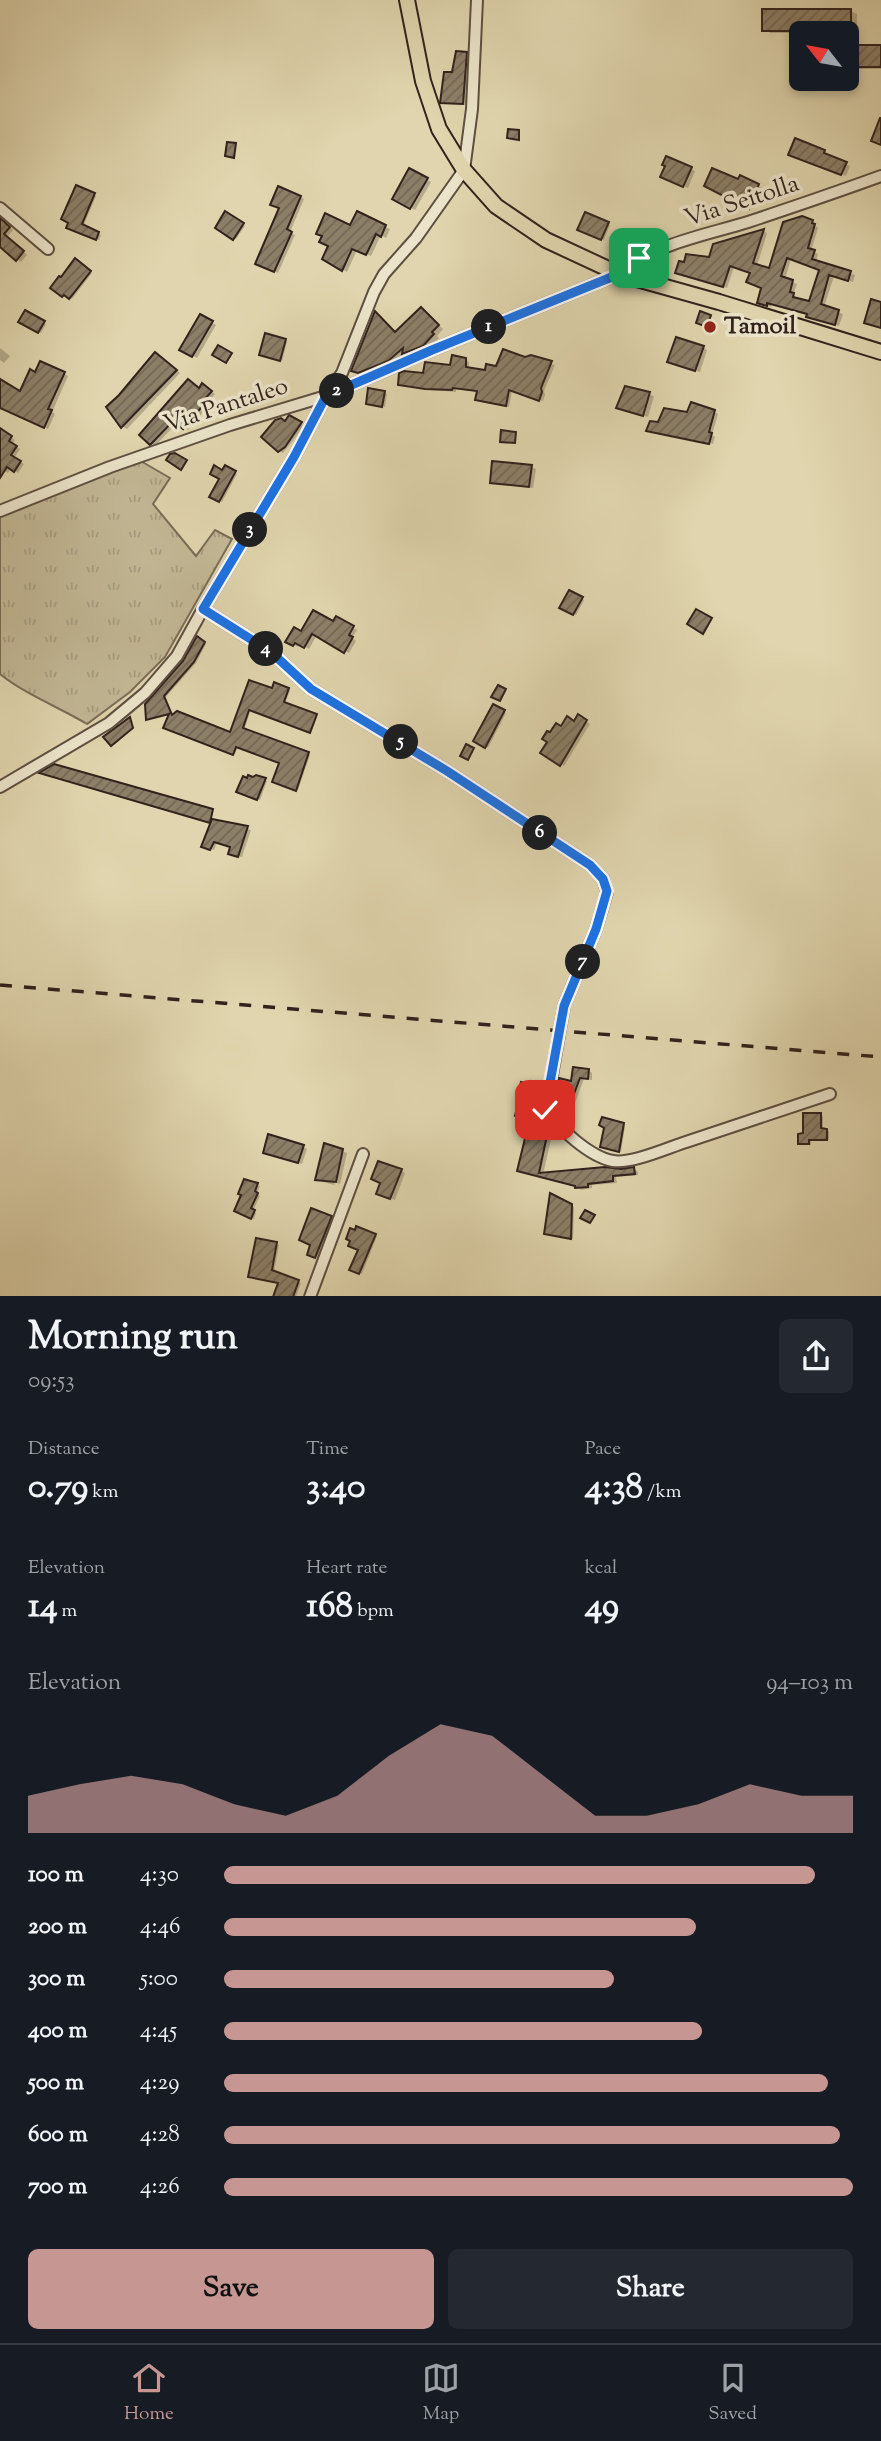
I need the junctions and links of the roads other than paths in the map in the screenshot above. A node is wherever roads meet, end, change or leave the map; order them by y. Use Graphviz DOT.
graph roads {
  1 [pos="407,0"];
  2 [pos="477,0"];
  3 [pos="464,170"];
  4 [pos="881,176"];
  5 [pos="0,208"];
  6 [pos="48,249"];
  7 [pos="619,274"];
  8 [pos="881,352"];
  9 [pos="326,396"];
  10 [pos="1,510"];
  11 [pos="203,609"];
  12 [pos="0,788"];
  13 [pos="830,1094"];
  14 [pos="363,1154"];
  15 [pos="310,1296"];
  1 -- 3 [label="main road"];
  2 -- 3 [label="street"];
  3 -- 7 [label="main road"];
  3 -- 9 [label="street"];
  4 -- 7 [label="street, Via Seitolla"];
  5 -- 6 [label="street"];
  7 -- 8 [label="main road"];
  7 -- 9 [label="street, Via Pantaleo"];
  9 -- 10 [label="street, Via Pantaleo"];
  9 -- 11 [label="street"];
  11 -- 12 [label="street"];
  11 -- 13 [label="street"];
  14 -- 15 [label="street"];
}
